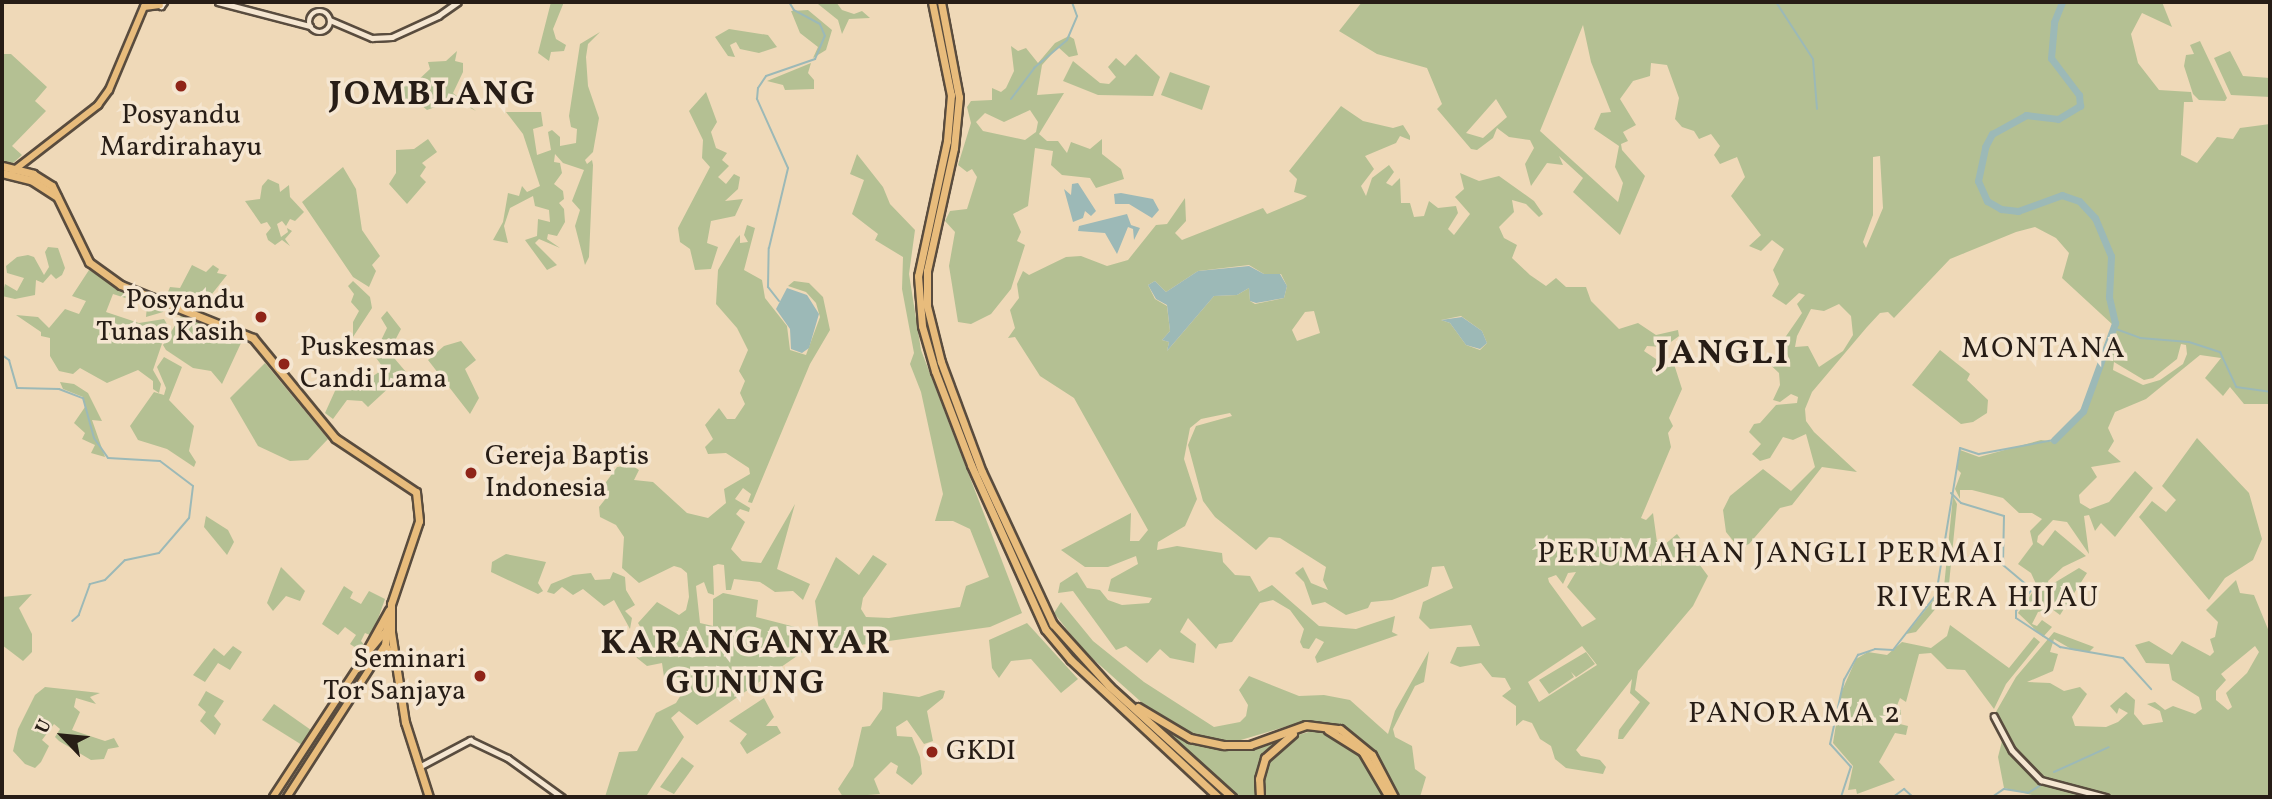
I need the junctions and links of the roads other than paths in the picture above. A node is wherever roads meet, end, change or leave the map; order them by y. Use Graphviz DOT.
graph roads {
  1 [pos="218,2"];
  2 [pos="458,2"];
  3 [pos="932,2"];
  4 [pos="941,2"];
  5 [pos="160,3"];
  6 [pos="145,5"];
  7 [pos="311,16"];
  8 [pos="293,19"];
  9 [pos="330,20"];
  10 [pos="310,26"];
  11 [pos="342,28"];
  12 [pos="324,32"];
  13 [pos="2,166"];
  14 [pos="8,172"];
  15 [pos="390,607"];
  16 [pos="388,632"];
  17 [pos="388,643"];
  18 [pos="373,659"];
  19 [pos="391,659"];
  20 [pos="357,668"];
  21 [pos="350,679"];
  22 [pos="357,683"];
  23 [pos="1110,686"];
  24 [pos="1994,716"];
  25 [pos="418,767"];
  26 [pos="273,797"];
  27 [pos="287,797"];
  28 [pos="429,797"];
  29 [pos="562,797"];
  30 [pos="1218,797"];
  31 [pos="1232,797"];
  32 [pos="1260,797"];
  33 [pos="1391,797"];
  34 [pos="2106,797"];
  1 -- 8 [label="street"];
  2 -- 11 [label="street"];
  3 -- 30 [label="highway"];
  4 -- 23 [label="highway"];
  5 -- 6 [label="main road"];
  6 -- 14 [label="main road"];
  7 -- 8 [label="street"];
  7 -- 9 [label="street"];
  7 -- 10 [label="street"];
  8 -- 10 [label="street"];
  9 -- 11 [label="street"];
  9 -- 12 [label="street"];
  10 -- 12 [label="street"];
  11 -- 12 [label="street"];
  13 -- 14 [label="highway"];
  14 -- 15 [label="highway"];
  15 -- 16 [label="highway"];
  15 -- 20 [label="highway"];
  16 -- 17 [label="highway"];
  16 -- 20 [label="main road"];
  17 -- 18 [label="main road"];
  17 -- 19 [label="highway"];
  18 -- 19 [label="highway"];
  18 -- 22 [label="main road"];
  19 -- 25 [label="highway"];
  20 -- 21 [label="main road"];
  21 -- 22 [label="main road"];
  21 -- 26 [label="main road"];
  22 -- 27 [label="main road"];
  23 -- 31 [label="highway"];
  23 -- 33 [label="highway"];
  24 -- 34 [label="street"];
  25 -- 28 [label="highway"];
  25 -- 29 [label="street"];
  32 -- 33 [label="highway"];
}
